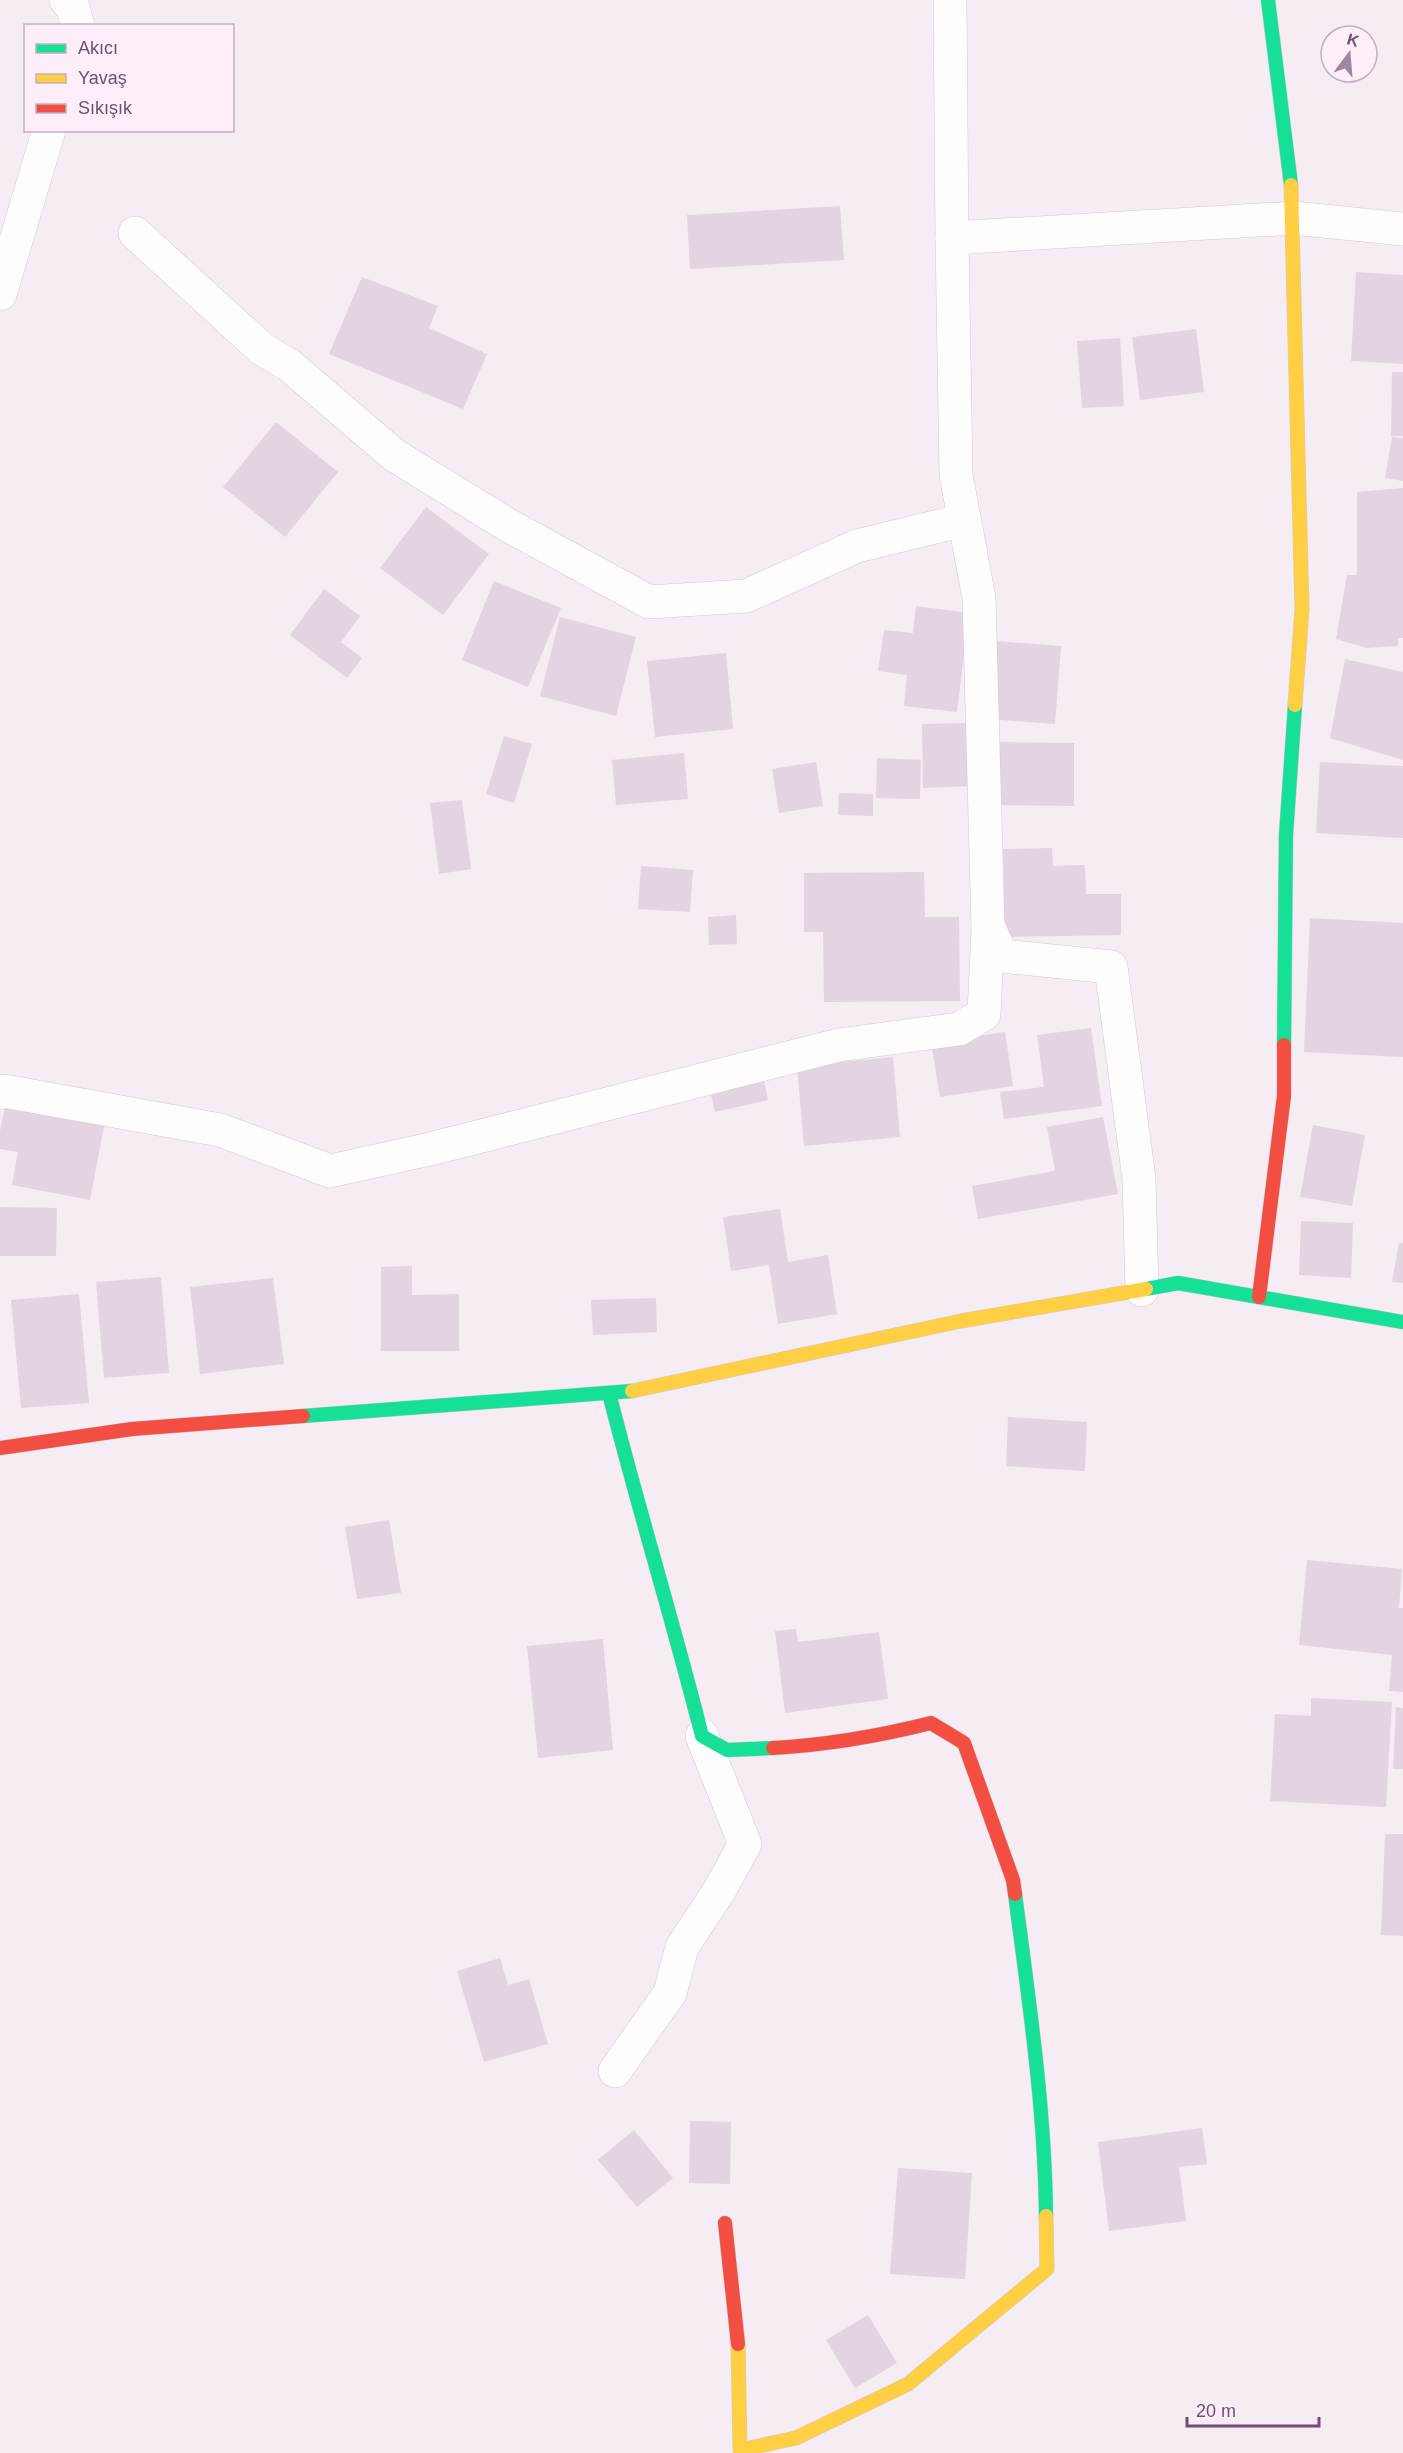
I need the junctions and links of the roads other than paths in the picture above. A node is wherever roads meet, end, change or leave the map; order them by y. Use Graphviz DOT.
graph roads {
  1 [pos="66,0"];
  2 [pos="950,0"];
  3 [pos="1268,0"];
  4 [pos="77,24"];
  5 [pos="48,132"];
  6 [pos="1294,218"];
  7 [pos="1403,229"];
  8 [pos="135,233"];
  9 [pos="952,238"];
  10 [pos="0,294"];
  11 [pos="964,520"];
  12 [pos="988,926"];
  13 [pos="0,1093"];
  14 [pos="1142,1290"];
  15 [pos="1259,1297"];
  16 [pos="1403,1322"];
  17 [pos="609,1393"];
  18 [pos="0,1448"];
  19 [pos="702,1736"];
  20 [pos="615,2071"];
  21 [pos="725,2223"];
  1 -- 4 [label="street"];
  2 -- 9 [label="street"];
  3 -- 6 [label="street"];
  5 -- 10 [label="street"];
  6 -- 7 [label="street"];
  6 -- 9 [label="street"];
  6 -- 15 [label="street"];
  8 -- 11 [label="street"];
  9 -- 11 [label="street"];
  11 -- 12 [label="street"];
  12 -- 13 [label="street"];
  12 -- 14 [label="street"];
  14 -- 15 [label="street"];
  14 -- 17 [label="street"];
  15 -- 16 [label="street"];
  17 -- 18 [label="street"];
  17 -- 19 [label="street"];
  19 -- 20 [label="street"];
  19 -- 21 [label="street"];
}
